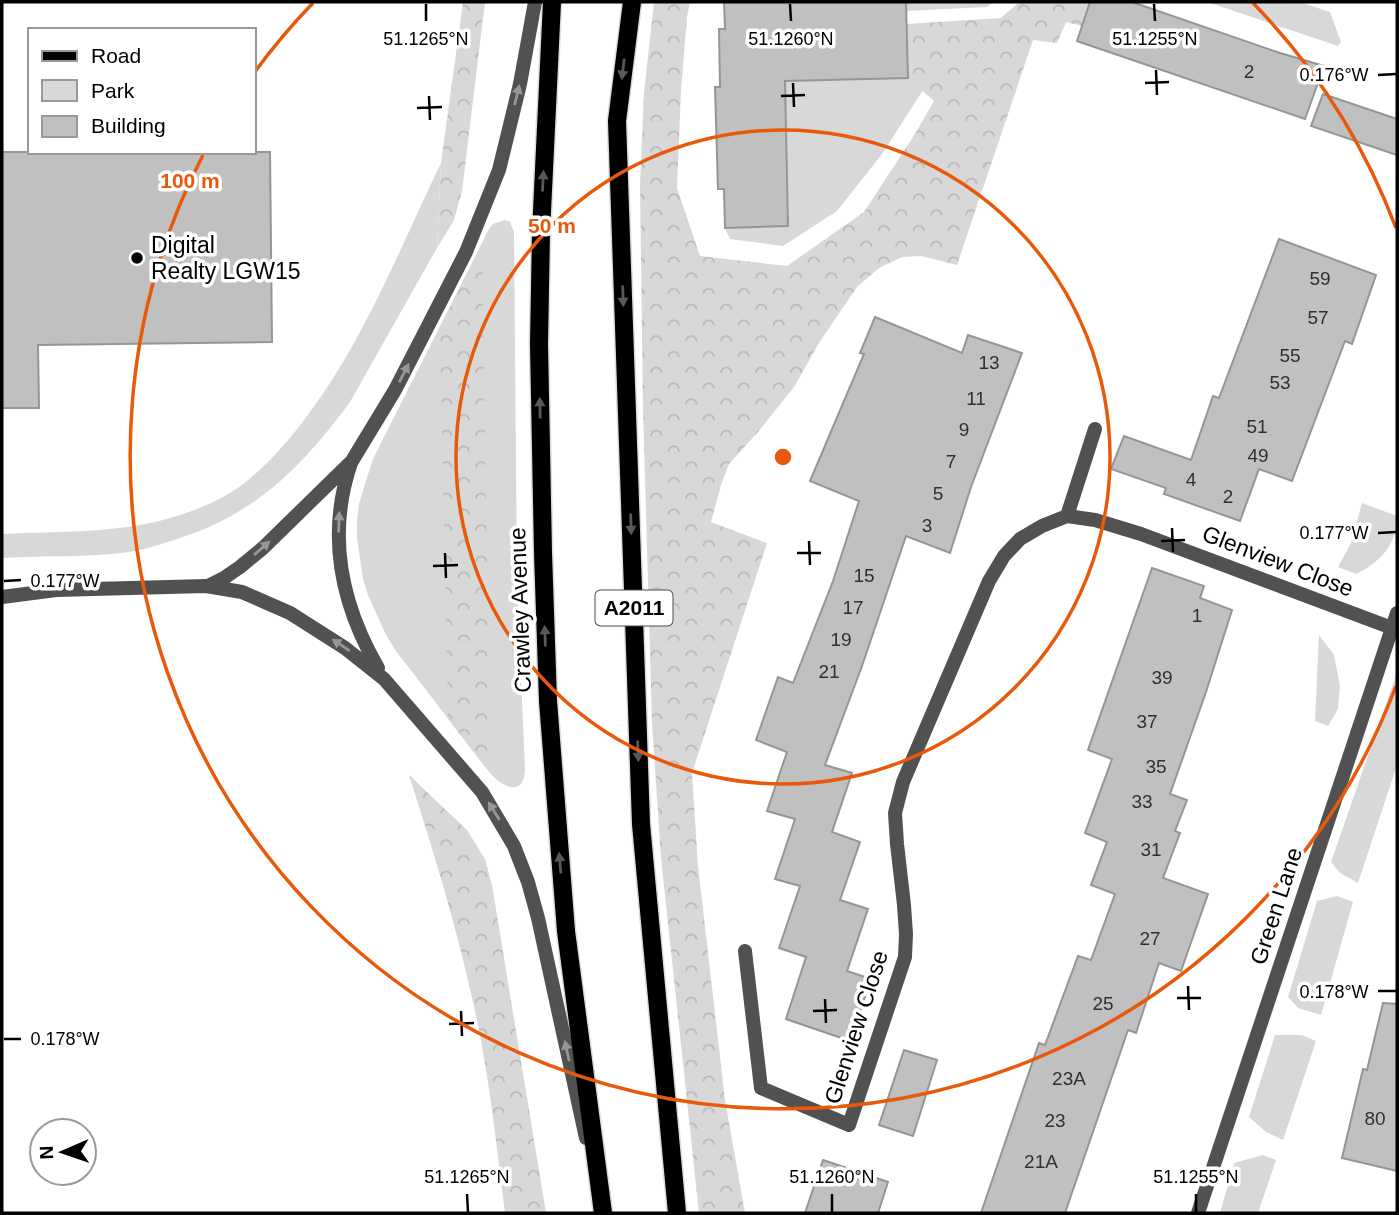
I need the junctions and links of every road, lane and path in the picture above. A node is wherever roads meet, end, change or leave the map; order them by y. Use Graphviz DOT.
graph roads {
  1 [pos="535,2"];
  2 [pos="552,2"];
  3 [pos="632,2"];
  4 [pos="1096,429"];
  5 [pos="352,461"];
  6 [pos="1067,516"];
  7 [pos="206,586"];
  8 [pos="2,597"];
  9 [pos="1397,613"];
  10 [pos="1392,628"];
  11 [pos="384,679"];
  12 [pos="745,951"];
  13 [pos="602,1213"];
  14 [pos="677,1213"];
  15 [pos="1198,1213"];
  5 -- 1 [label="street, one-way"];
  13 -- 2 [label="main road, Crawley Avenue, one-way"];
  3 -- 14 [label="main road, A2011, one-way"];
  4 -- 6 [label="street"];
  7 -- 5 [label="street, one-way"];
  11 -- 5 [label="street, one-way"];
  6 -- 10 [label="street, Glenview Close"];
  6 -- 12 [label="street, Glenview Close"];
  7 -- 8 [label="street"];
  11 -- 7 [label="street, one-way"];
  9 -- 10 [label="street, Green Lane"];
  10 -- 15 [label="street, Green Lane"];
  13 -- 11 [label="street, one-way"];
}
